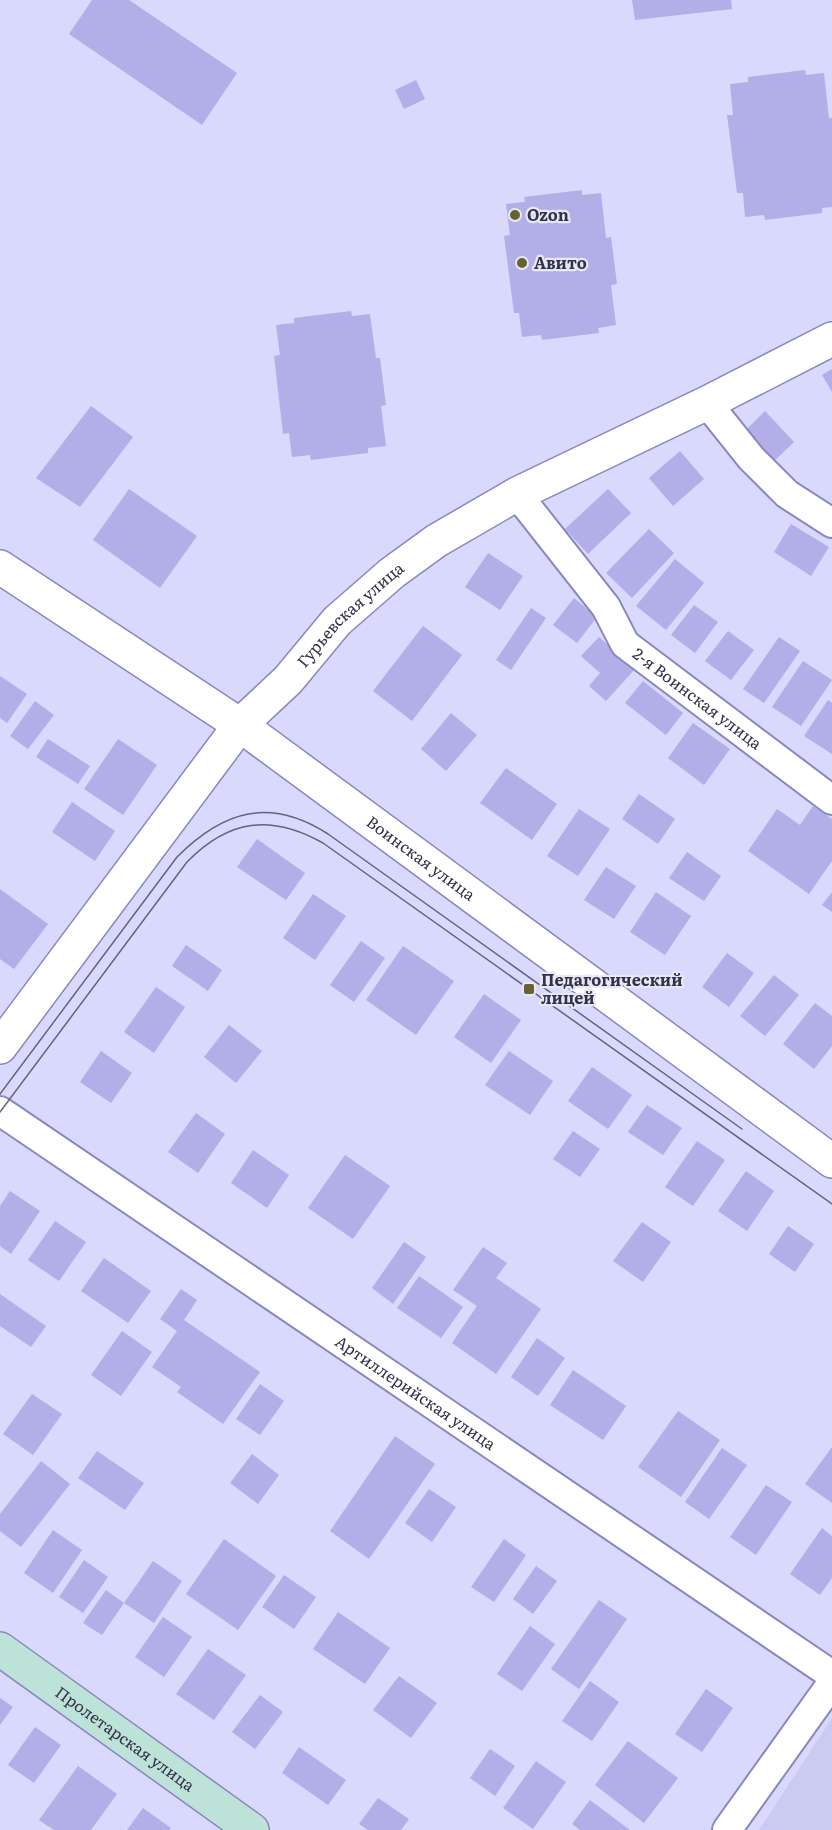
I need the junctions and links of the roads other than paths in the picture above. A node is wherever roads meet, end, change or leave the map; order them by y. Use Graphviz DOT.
graph roads {
  1 [pos="832,339"];
  2 [pos="707,403"];
  3 [pos="517,494"];
  4 [pos="832,523"];
  5 [pos="0,567"];
  6 [pos="240,725"];
  7 [pos="832,800"];
  8 [pos="0,1047"];
  9 [pos="0,1111"];
  10 [pos="832,1161"];
  11 [pos="0,1649"];
  12 [pos="832,1675"];
  13 [pos="832,1683"];
  14 [pos="252,1830"];
  15 [pos="727,1830"];
  1 -- 2 [label="street, Гурьевская улица"];
  2 -- 3 [label="street, Гурьевская улица"];
  2 -- 4 [label="street"];
  3 -- 6 [label="street, Гурьевская улица"];
  3 -- 7 [label="street, 2-я Воинская улица"];
  5 -- 6 [label="street, Воинская улица"];
  6 -- 8 [label="street, Гурьевская улица"];
  6 -- 10 [label="street, Воинская улица"];
  9 -- 12 [label="street, Артиллерийская улица"];
  11 -- 14 [label="main road, Пролетарская улица"];
  13 -- 15 [label="street"];
}
